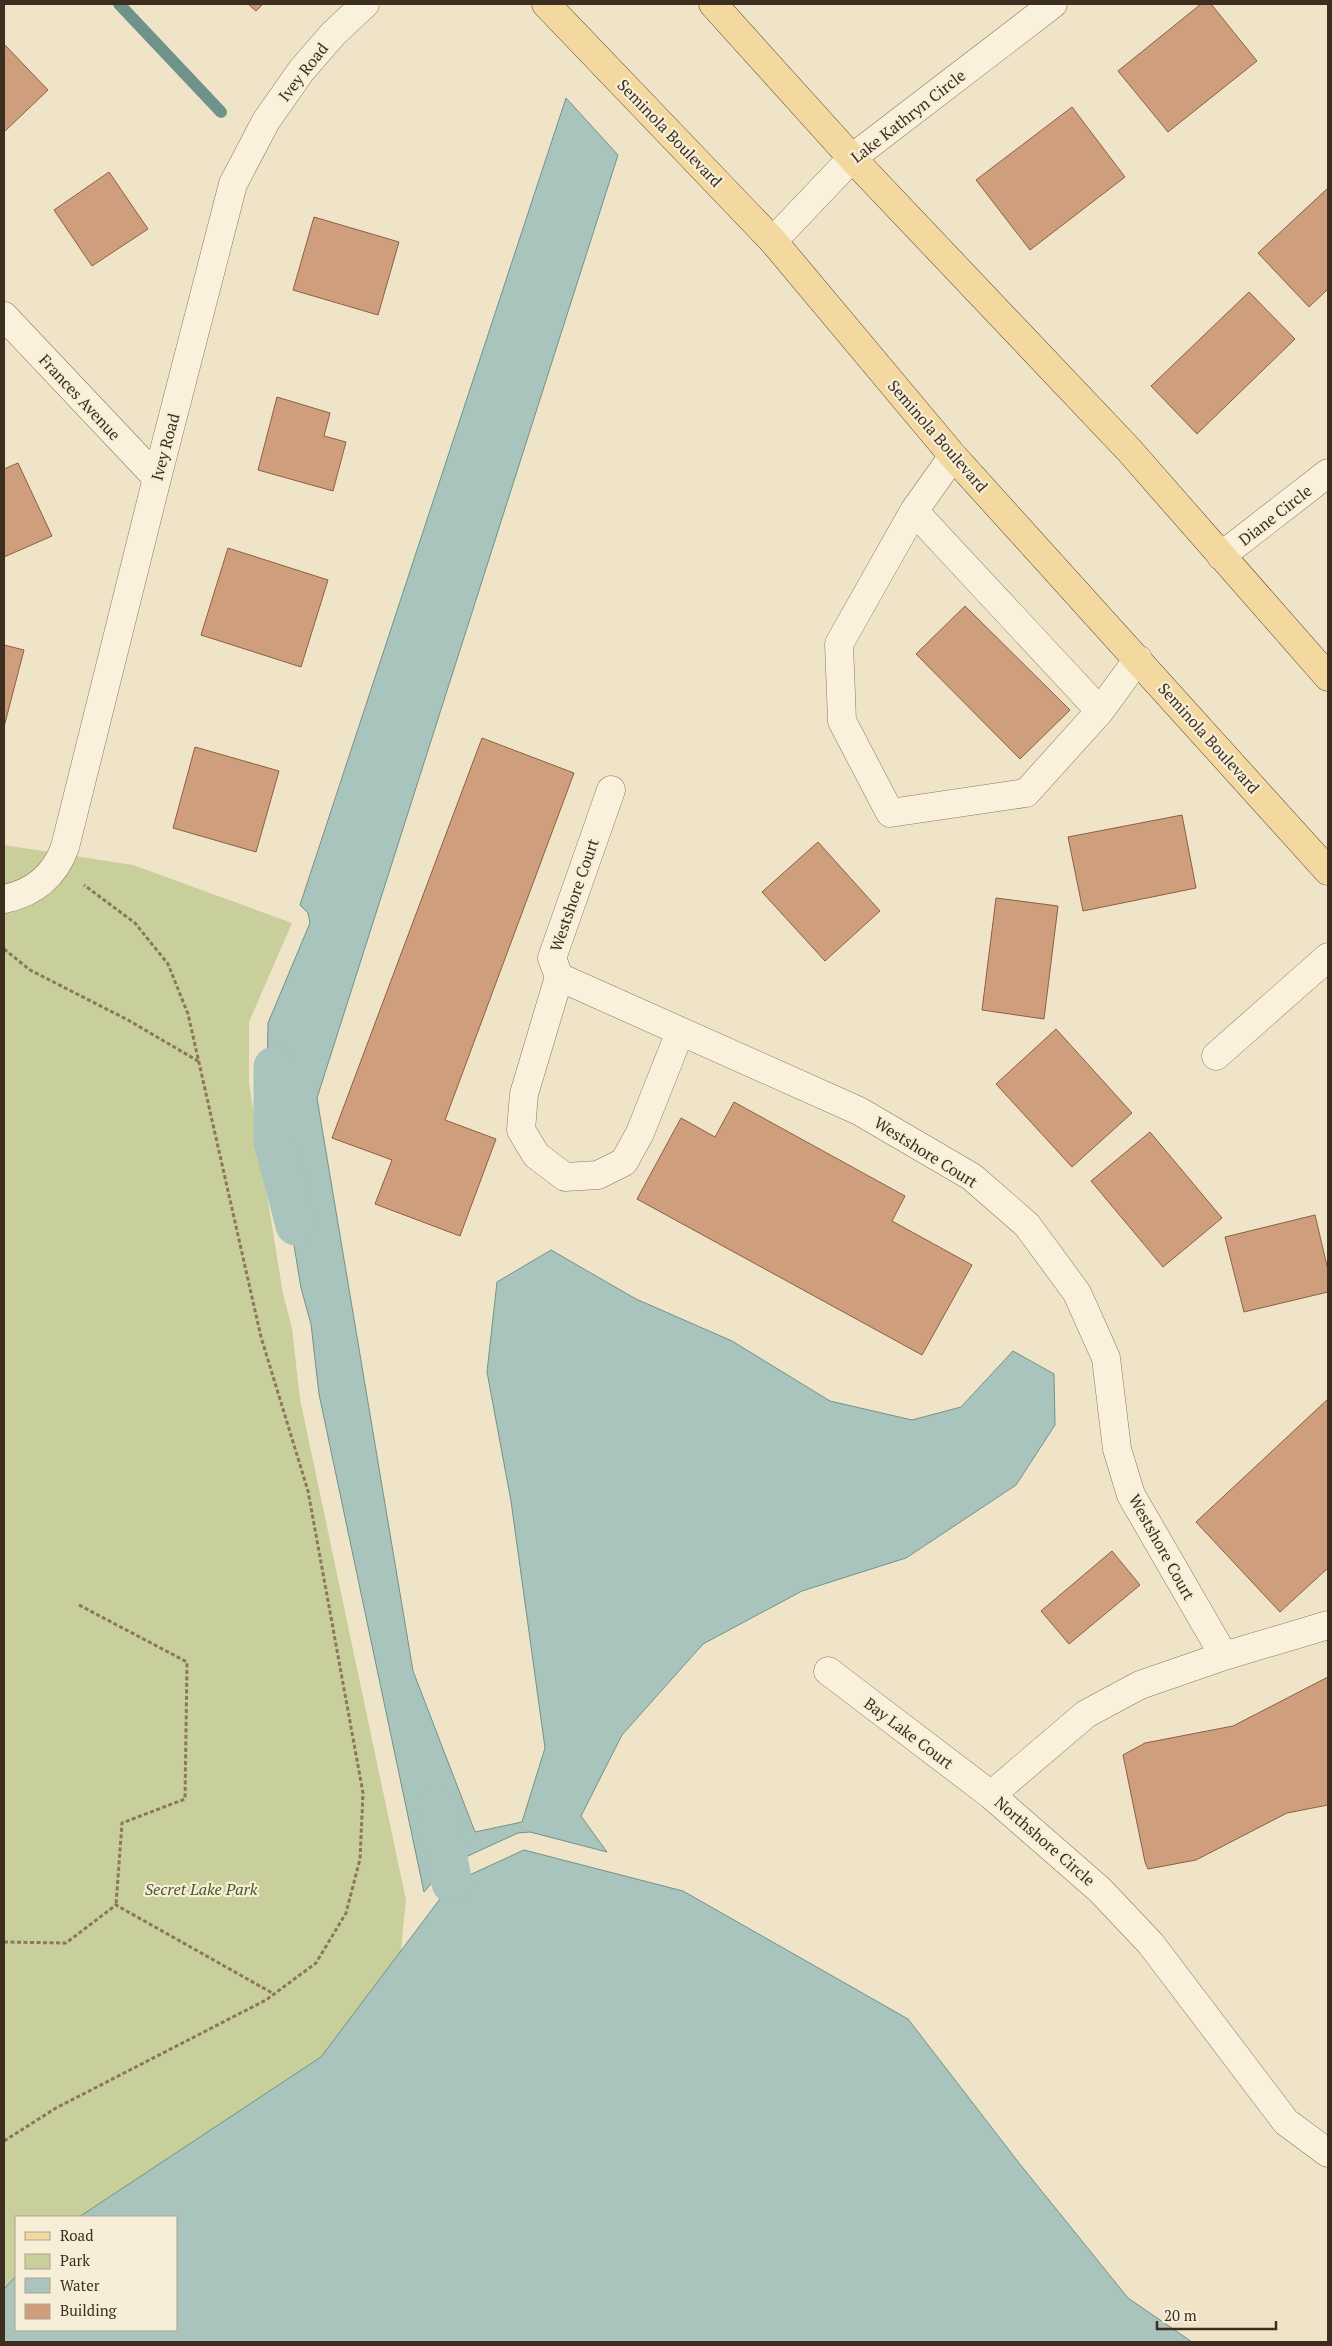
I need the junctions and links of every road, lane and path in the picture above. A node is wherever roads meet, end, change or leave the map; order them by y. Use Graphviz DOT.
graph roads {
  1 [pos="365,4"];
  2 [pos="546,4"];
  3 [pos="713,4"];
  4 [pos="1053,4"];
  5 [pos="852,158"];
  6 [pos="773,241"];
  7 [pos="4,316"];
  8 [pos="953,456"];
  9 [pos="1328,473"];
  10 [pos="156,478"];
  11 [pos="914,510"];
  12 [pos="1221,556"];
  13 [pos="1138,659"];
  14 [pos="1328,678"];
  15 [pos="1100,711"];
  16 [pos="611,790"];
  17 [pos="60,857"];
  18 [pos="1328,871"];
  19 [pos="4,899"];
  20 [pos="4,949"];
  21 [pos="1328,957"];
  22 [pos="559,977"];
  23 [pos="680,1032"];
  24 [pos="1216,1056"];
  25 [pos="198,1061"];
  26 [pos="79,1605"];
  27 [pos="1328,1625"];
  28 [pos="1224,1656"];
  29 [pos="828,1671"];
  30 [pos="991,1795"];
  31 [pos="116,1906"];
  32 [pos="4,1942"];
  33 [pos="274,1994"];
  34 [pos="4,2141"];
  35 [pos="1328,2152"];
  1 -- 10 [label="street, Ivey Road"];
  2 -- 6 [label="main road, Seminola Boulevard"];
  3 -- 5 [label="main road"];
  4 -- 5 [label="street, Lake Kathryn Circle"];
  5 -- 6 [label="street, Lake Kathryn Circle"];
  5 -- 12 [label="main road"];
  6 -- 8 [label="main road, Seminola Boulevard"];
  7 -- 10 [label="street, Frances Avenue"];
  8 -- 11 [label="street"];
  8 -- 13 [label="main road, Seminola Boulevard"];
  9 -- 12 [label="street, Diane Circle"];
  10 -- 17 [label="street, Ivey Road"];
  11 -- 15 [label="street"];
  11 -- 15 [label="street"];
  12 -- 14 [label="main road"];
  13 -- 15 [label="street"];
  13 -- 18 [label="main road, Seminola Boulevard"];
  16 -- 22 [label="street, Westshore Court"];
  17 -- 19 [label="street"];
  17 -- 25 [label="path"];
  20 -- 25 [label="path"];
  21 -- 24 [label="street"];
  22 -- 23 [label="street, Westshore Court"];
  22 -- 23 [label="street"];
  23 -- 28 [label="street, Westshore Court"];
  25 -- 33 [label="path"];
  26 -- 31 [label="path"];
  27 -- 28 [label="street, Northshore Circle"];
  28 -- 30 [label="street, Northshore Circle"];
  29 -- 30 [label="street, Bay Lake Court"];
  30 -- 35 [label="street, Northshore Circle"];
  31 -- 32 [label="path"];
  31 -- 33 [label="path"];
  33 -- 34 [label="path"];
}
